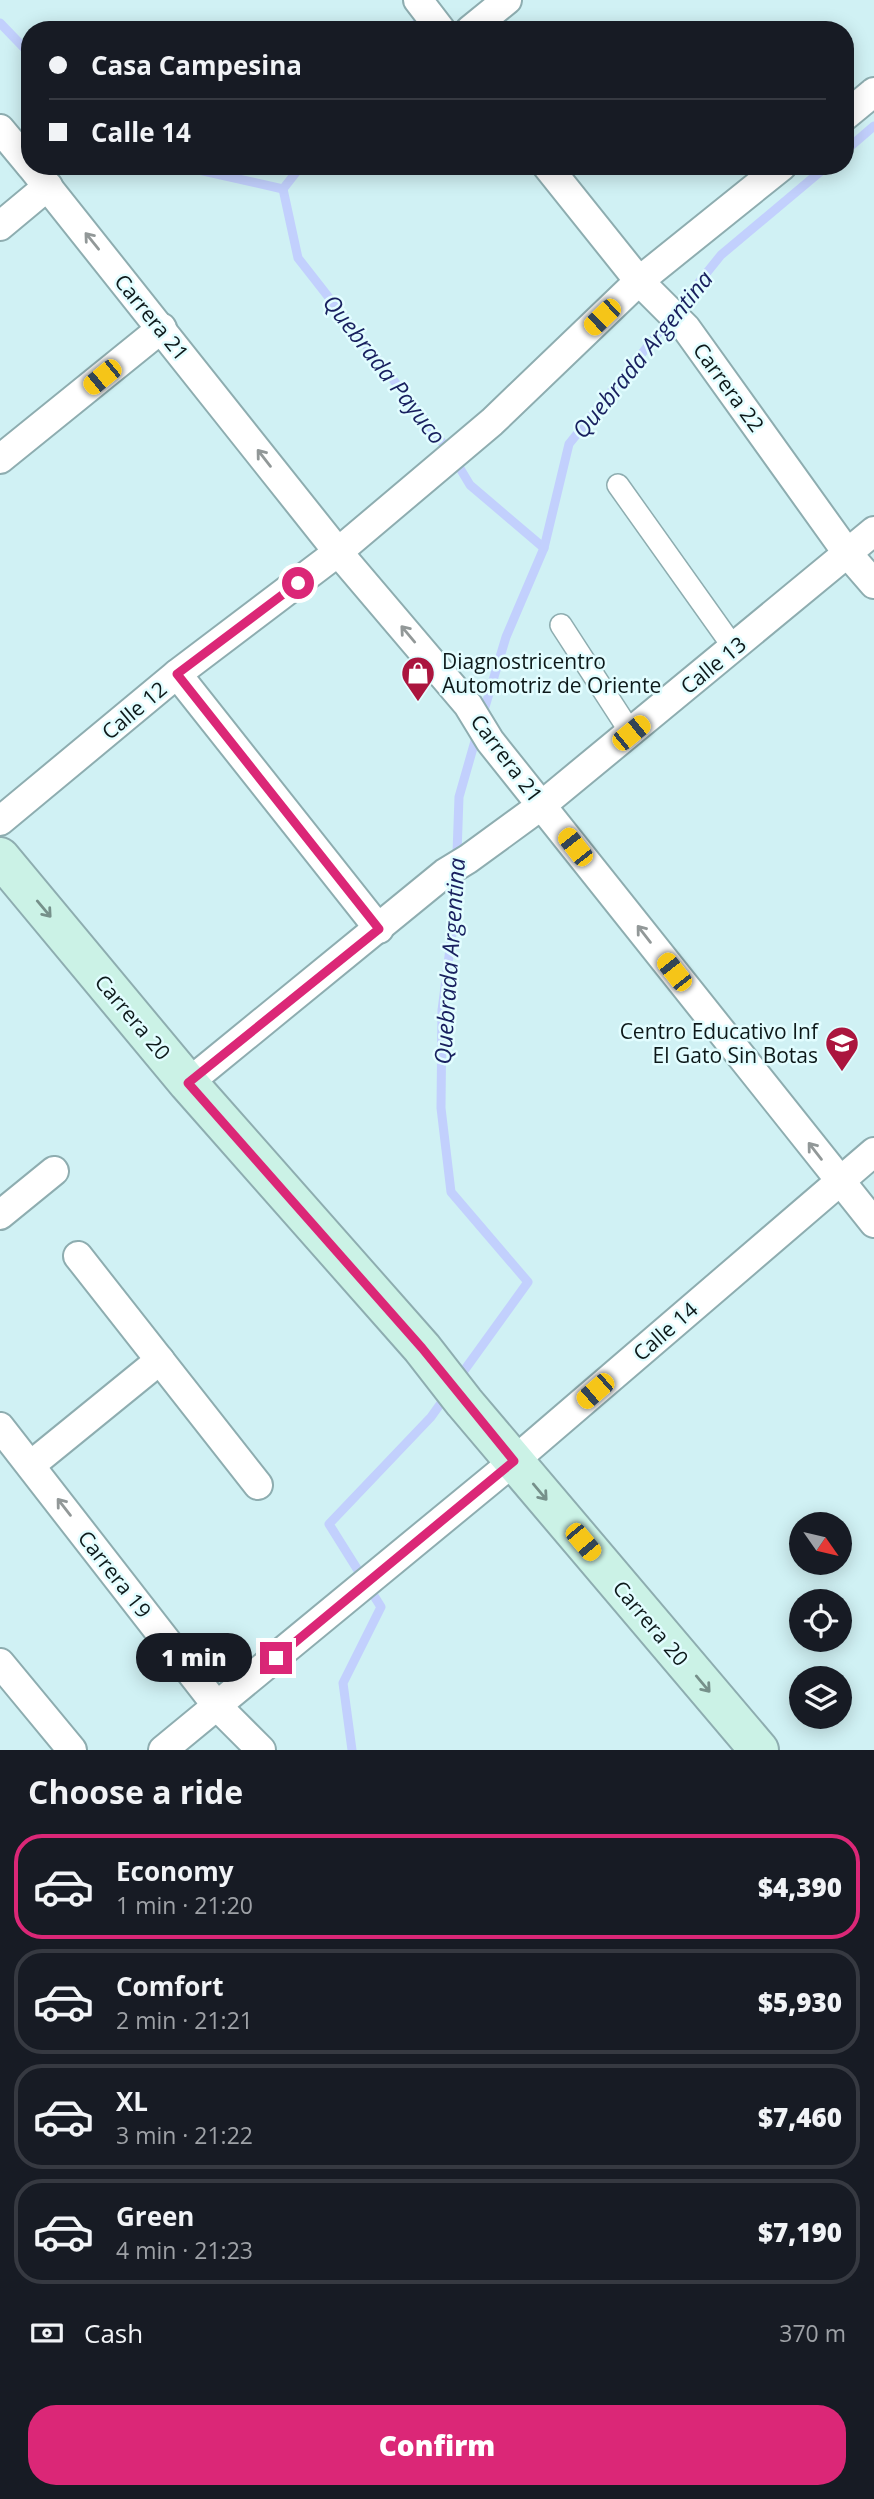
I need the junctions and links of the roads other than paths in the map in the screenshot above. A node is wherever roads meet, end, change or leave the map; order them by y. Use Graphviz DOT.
graph roads {
  1 [pos="418,0"];
  2 [pos="507,0"];
  3 [pos="435,21"];
  4 [pos="481,21"];
  5 [pos="874,92"];
  6 [pos="854,109"];
  7 [pos="0,129"];
  8 [pos="21,154"];
  9 [pos="34,175"];
  10 [pos="38,175"];
  11 [pos="554,175"];
  12 [pos="771,175"];
  13 [pos="0,226"];
  14 [pos="639,281"];
  15 [pos="162,328"];
  16 [pos="0,459"];
  17 [pos="618,485"];
  18 [pos="874,531"];
  19 [pos="338,552"];
  20 [pos="848,554"];
  21 [pos="874,584"];
  22 [pos="561,625"];
  23 [pos="734,648"];
  24 [pos="177,674"];
  25 [pos="631,733"];
  26 [pos="542,805"];
  27 [pos="0,821"];
  28 [pos="0,857"];
  29 [pos="379,929"];
  30 [pos="188,1083"];
  31 [pos="874,1152"];
  32 [pos="54,1171"];
  33 [pos="839,1181"];
  34 [pos="0,1215"];
  35 [pos="874,1223"];
  36 [pos="78,1256"];
  37 [pos="160,1360"];
  38 [pos="0,1427"];
  39 [pos="514,1461"];
  40 [pos="31,1465"];
  41 [pos="258,1485"];
  42 [pos="0,1663"];
  43 [pos="217,1706"];
  44 [pos="755,1749"];
  45 [pos="72,1750"];
  46 [pos="163,1750"];
  47 [pos="261,1750"];
  1 -- 3 [label="street"];
  2 -- 4 [label="street"];
  5 -- 6 [label="street"];
  7 -- 8 [label="street, Carrera 21"];
  9 -- 13 [label="street"];
  15 -- 10 [label="street, Carrera 21, one-way"];
  11 -- 14 [label="street, Carrera 22"];
  12 -- 14 [label="street, Calle 12"];
  14 -- 19 [label="street, Calle 12"];
  14 -- 20 [label="street, Carrera 22"];
  15 -- 16 [label="street"];
  19 -- 15 [label="street, Carrera 21, one-way"];
  17 -- 23 [label="street"];
  18 -- 20 [label="street, Calle 13"];
  19 -- 24 [label="street, Calle 12"];
  26 -- 19 [label="street, Carrera 21, one-way"];
  20 -- 21 [label="street, Carrera 22"];
  20 -- 23 [label="street, Calle 13"];
  22 -- 25 [label="street"];
  23 -- 25 [label="street, Calle 13"];
  24 -- 27 [label="street, Calle 12"];
  24 -- 29 [label="street"];
  25 -- 26 [label="street, Calle 13"];
  26 -- 29 [label="street, Calle 13"];
  33 -- 26 [label="street, Carrera 21, one-way"];
  28 -- 30 [label="main road, Carrera 20, one-way"];
  29 -- 30 [label="street, Calle 13"];
  30 -- 39 [label="main road, Carrera 20"];
  31 -- 33 [label="street, Calle 14"];
  32 -- 34 [label="street"];
  33 -- 35 [label="street, Carrera 21"];
  33 -- 39 [label="street, Calle 14"];
  36 -- 37 [label="street"];
  37 -- 40 [label="street"];
  37 -- 41 [label="street"];
  38 -- 40 [label="street, Carrera 19"];
  39 -- 43 [label="street, Calle 14"];
  39 -- 44 [label="main road, Carrera 20, one-way"];
  43 -- 40 [label="street, Carrera 19, one-way"];
  42 -- 45 [label="street"];
  43 -- 46 [label="street, Calle 14"];
  43 -- 47 [label="street, Carrera 19"];
}
